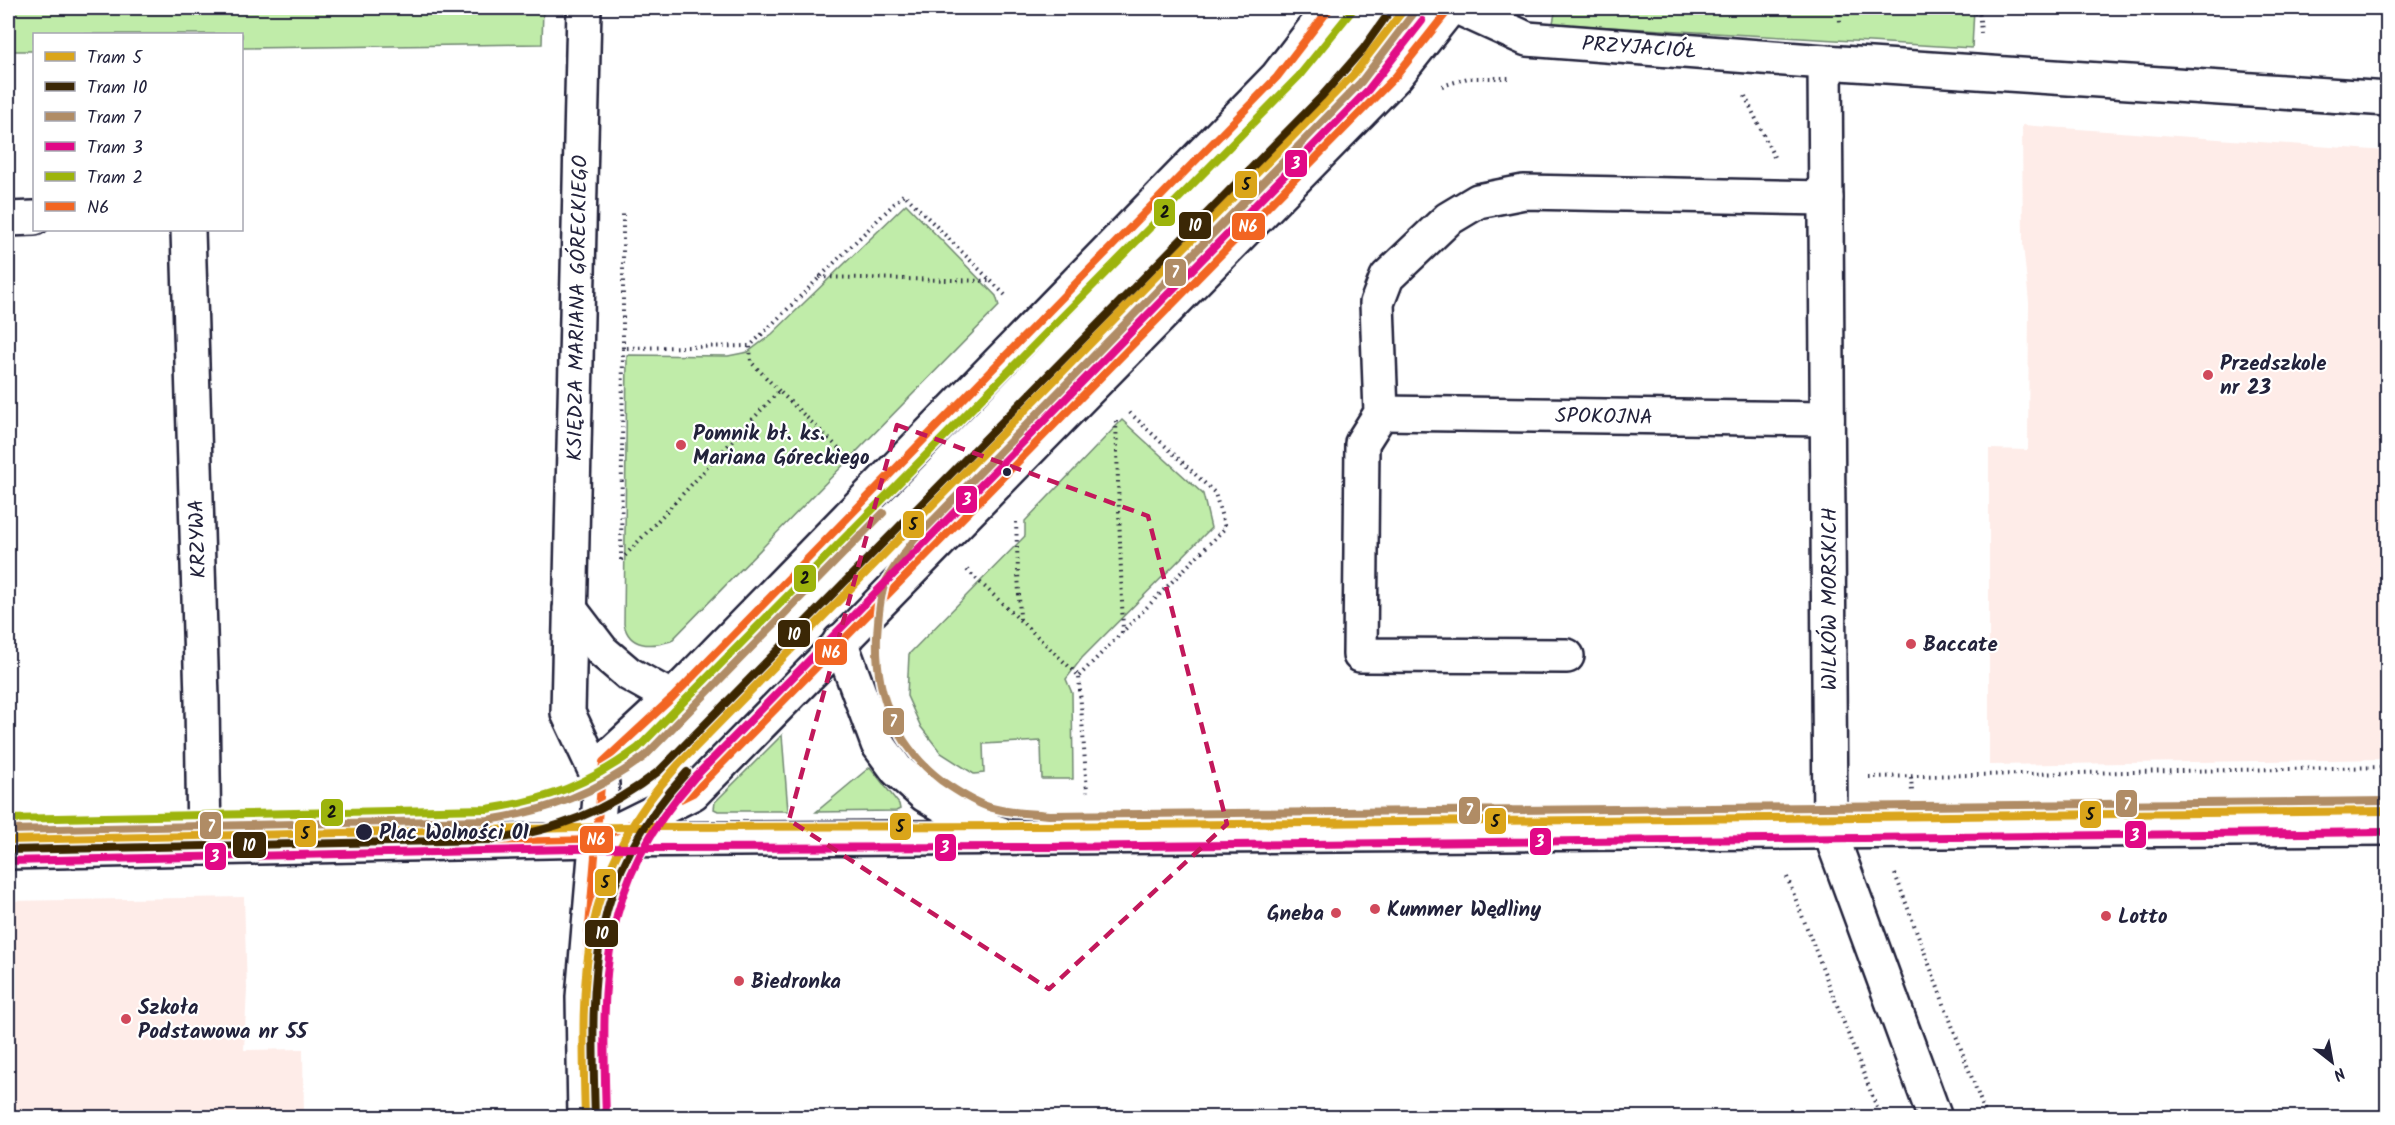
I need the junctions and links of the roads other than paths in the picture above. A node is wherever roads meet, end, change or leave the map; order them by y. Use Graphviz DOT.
graph roads {
  1 [pos="584,8"];
  2 [pos="1330,8"];
  3 [pos="1450,8"];
  4 [pos="1459,8"];
  5 [pos="1825,62"];
  6 [pos="2388,99"];
  7 [pos="1826,198"];
  8 [pos="33,218"];
  9 [pos="8,219"];
  10 [pos="188,231"];
  11 [pos="1381,413"];
  12 [pos="1827,419"];
  13 [pos="570,609"];
  14 [pos="840,641"];
  15 [pos="1567,656"];
  16 [pos="672,698"];
  17 [pos="602,785"];
  18 [pos="2388,828"];
  19 [pos="1830,832"];
  20 [pos="1011,838"];
  21 [pos="597,840"];
  22 [pos="204,848"];
  23 [pos="8,852"];
  24 [pos="585,1118"];
  25 [pos="1935,1118"];
  1 -- 13 [label="street, KSIĘDZA MARIANA GÓRECKIEGO"];
  2 -- 16 [label="street"];
  3 -- 14 [label="street"];
  4 -- 5 [label="street, PRZYJACIÓŁ"];
  5 -- 6 [label="street, PRZYJACIÓŁ"];
  5 -- 7 [label="street, WILKÓW MORSKICH"];
  7 -- 11 [label="street"];
  7 -- 12 [label="street, WILKÓW MORSKICH"];
  8 -- 9 [label="street"];
  10 -- 22 [label="street, KRZYWA"];
  11 -- 12 [label="street, SPOKOJNA"];
  11 -- 15 [label="street"];
  12 -- 19 [label="street, WILKÓW MORSKICH"];
  13 -- 16 [label="street"];
  13 -- 17 [label="street, KSIĘDZA MARIANA GÓRECKIEGO"];
  14 -- 20 [label="street"];
  14 -- 21 [label="street"];
  16 -- 17 [label="street"];
  17 -- 21 [label="street"];
  18 -- 19 [label="street"];
  19 -- 20 [label="street"];
  19 -- 25 [label="street, WILKÓW MORSKICH"];
  20 -- 21 [label="street"];
  21 -- 22 [label="street"];
  21 -- 24 [label="street"];
  22 -- 23 [label="street"];
}
